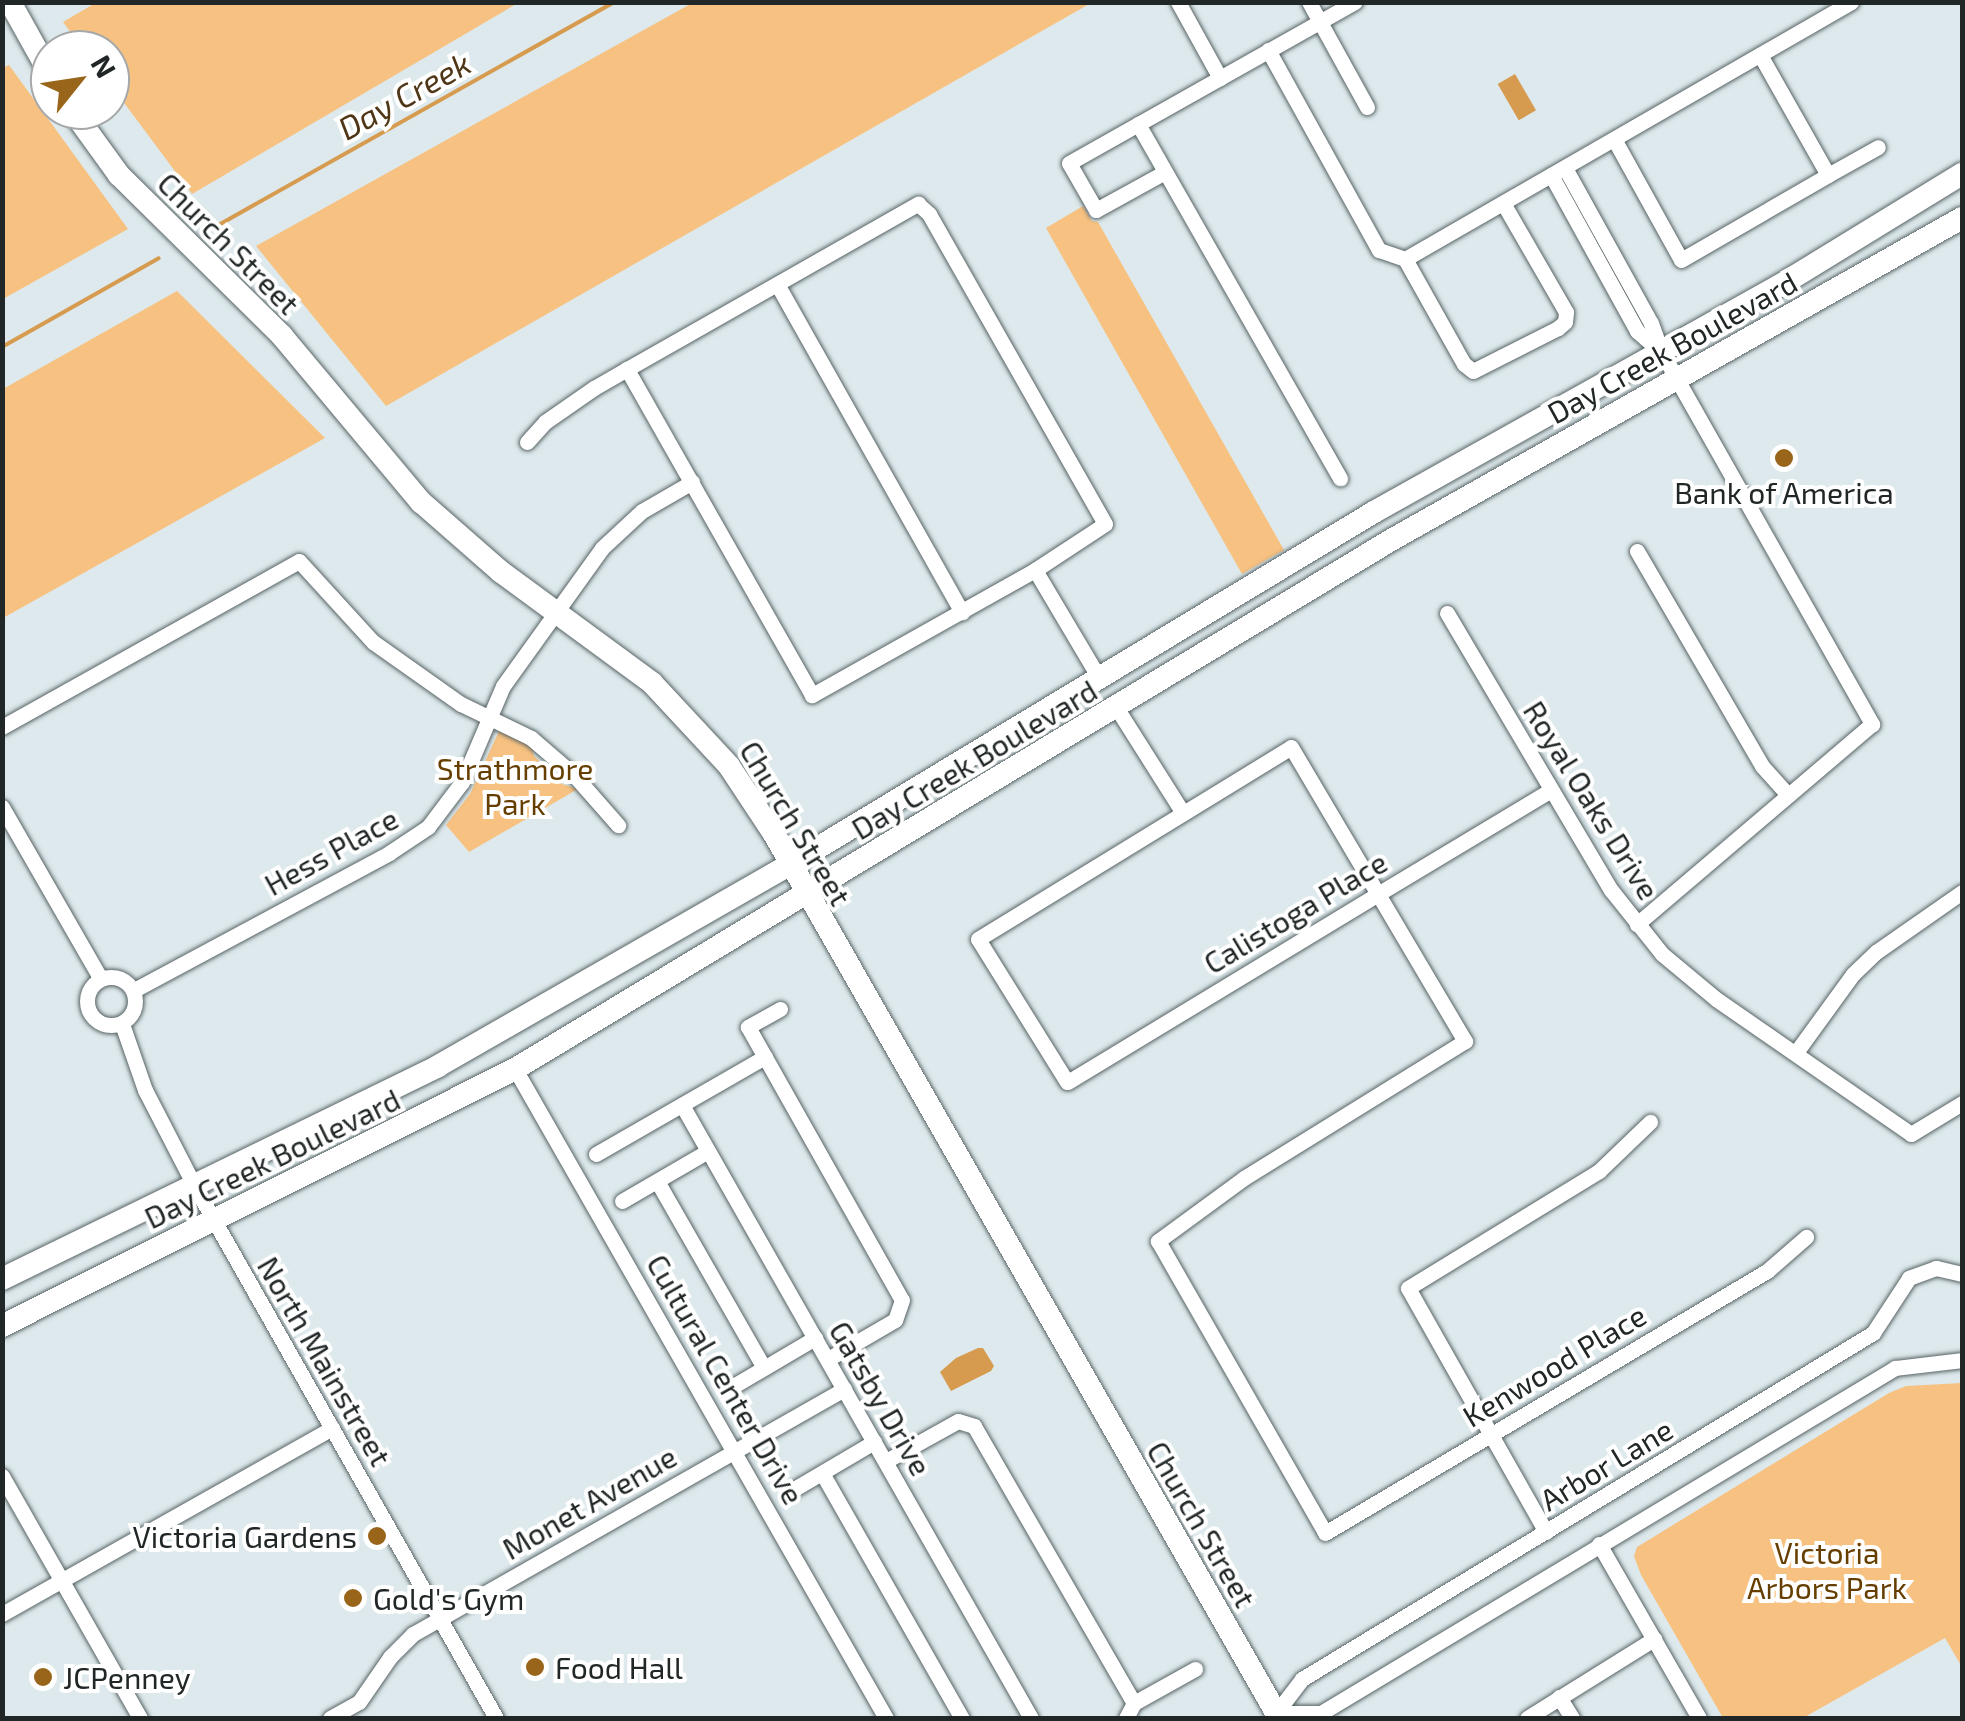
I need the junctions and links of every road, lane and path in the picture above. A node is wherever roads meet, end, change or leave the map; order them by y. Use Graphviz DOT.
graph roads {
  1 [pos="10,2"];
  2 [pos="1309,2"];
  3 [pos="1355,2"];
  4 [pos="1851,2"];
  5 [pos="1182,4"];
  6 [pos="1320,22"];
  7 [pos="30,38"];
  8 [pos="1268,50"];
  9 [pos="1760,55"];
  10 [pos="1220,78"];
  11 [pos="1367,108"];
  12 [pos="1138,124"];
  13 [pos="86,130"];
  14 [pos="1614,139"];
  15 [pos="1878,147"];
  16 [pos="1165,172"];
  17 [pos="1558,172"];
  18 [pos="1962,174"];
  19 [pos="1828,176"];
  20 [pos="1502,204"];
  21 [pos="1962,218"];
  22 [pos="1405,259"];
  23 [pos="777,284"];
  24 [pos="1661,351"];
  25 [pos="627,369"];
  26 [pos="1677,380"];
  27 [pos="527,442"];
  28 [pos="1340,478"];
  29 [pos="692,482"];
  30 [pos="1637,551"];
  31 [pos="1034,570"];
  32 [pos="557,612"];
  33 [pos="962,612"];
  34 [pos="1447,613"];
  35 [pos="1099,678"];
  36 [pos="1116,708"];
  37 [pos="488,717"];
  38 [pos="2,727"];
  39 [pos="1552,790"];
  40 [pos="1788,796"];
  41 [pos="2,807"];
  42 [pos="1183,814"];
  43 [pos="618,825"];
  44 [pos="791,864"];
  45 [pos="1962,892"];
  46 [pos="1378,894"];
  47 [pos="807,895"];
  48 [pos="1637,924"];
  49 [pos="101,979"];
  50 [pos="134,990"];
  51 [pos="780,1008"];
  52 [pos="122,1024"];
  53 [pos="1797,1051"];
  54 [pos="765,1057"];
  55 [pos="516,1068"];
  56 [pos="1962,1103"];
  57 [pos="682,1105"];
  58 [pos="1650,1122"];
  59 [pos="708,1151"];
  60 [pos="596,1154"];
  61 [pos="657,1181"];
  62 [pos="194,1185"];
  63 [pos="622,1201"];
  64 [pos="213,1220"];
  65 [pos="1806,1237"];
  66 [pos="1961,1272"];
  67 [pos="2,1279"];
  68 [pos="2,1326"];
  69 [pos="816,1338"];
  70 [pos="828,1359"];
  71 [pos="1962,1360"];
  72 [pos="764,1368"];
  73 [pos="730,1388"];
  74 [pos="844,1388"];
  75 [pos="332,1428"];
  76 [pos="1491,1435"];
  77 [pos="874,1442"];
  78 [pos="735,1451"];
  79 [pos="886,1461"];
  80 [pos="822,1472"];
  81 [pos="2,1476"];
  82 [pos="789,1492"];
  83 [pos="1546,1532"];
  84 [pos="1599,1544"];
  85 [pos="62,1581"];
  86 [pos="2,1614"];
  87 [pos="440,1619"];
  88 [pos="1654,1639"];
  89 [pos="1195,1670"];
  90 [pos="1559,1696"];
  91 [pos="1134,1703"];
  92 [pos="1274,1717"];
  93 [pos="140,1718"];
  94 [pos="330,1718"];
  95 [pos="496,1718"];
  96 [pos="886,1718"];
  97 [pos="962,1718"];
  98 [pos="1031,1718"];
  99 [pos="1126,1718"];
  100 [pos="1527,1718"];
  101 [pos="1572,1718"];
  102 [pos="1699,1718"];
  1 -- 7 [label="main road"];
  2 -- 6 [label="street"];
  3 -- 6 [label="street"];
  4 -- 9 [label="street"];
  5 -- 10 [label="street"];
  6 -- 8 [label="street"];
  6 -- 11 [label="street"];
  8 -- 10 [label="street"];
  8 -- 22 [label="street"];
  9 -- 14 [label="street"];
  9 -- 19 [label="street"];
  10 -- 12 [label="street"];
  12 -- 16 [label="street"];
  12 -- 16 [label="street"];
  13 -- 32 [label="main road, Church Street"];
  14 -- 17 [label="street"];
  14 -- 19 [label="street"];
  15 -- 19 [label="street"];
  16 -- 28 [label="street"];
  17 -- 20 [label="street"];
  17 -- 24 [label="street"];
  18 -- 24 [label="main road, Day Creek Boulevard"];
  20 -- 22 [label="street"];
  20 -- 22 [label="street"];
  21 -- 26 [label="main road, Day Creek Boulevard"];
  23 -- 25 [label="street"];
  23 -- 31 [label="street"];
  23 -- 33 [label="street"];
  24 -- 26 [label="street"];
  24 -- 35 [label="main road, Day Creek Boulevard"];
  25 -- 27 [label="street"];
  25 -- 29 [label="street"];
  26 -- 36 [label="main road, Day Creek Boulevard"];
  26 -- 40 [label="street"];
  29 -- 32 [label="street, Hess Place"];
  29 -- 33 [label="street"];
  30 -- 40 [label="street"];
  31 -- 33 [label="street"];
  31 -- 35 [label="street"];
  32 -- 37 [label="street, Hess Place"];
  32 -- 44 [label="main road, Church Street"];
  34 -- 39 [label="street, Royal Oaks Drive"];
  35 -- 44 [label="main road, Day Creek Boulevard"];
  36 -- 42 [label="street"];
  36 -- 47 [label="main road, Day Creek Boulevard"];
  37 -- 38 [label="street"];
  37 -- 43 [label="street"];
  37 -- 50 [label="street, Hess Place"];
  39 -- 46 [label="street, Calistoga Place"];
  39 -- 48 [label="street, Royal Oaks Drive"];
  40 -- 48 [label="street"];
  41 -- 49 [label="street"];
  42 -- 46 [label="street"];
  42 -- 46 [label="street, Calistoga Place"];
  44 -- 47 [label="main road, Church Street"];
  44 -- 62 [label="main road, Day Creek Boulevard"];
  45 -- 53 [label="street"];
  46 -- 76 [label="street, Kenwood Place"];
  47 -- 55 [label="main road, Day Creek Boulevard"];
  47 -- 92 [label="main road, Church Street"];
  48 -- 53 [label="street, Royal Oaks Drive"];
  49 -- 50 [label="street"];
  49 -- 52 [label="street"];
  50 -- 52 [label="street"];
  51 -- 54 [label="street"];
  52 -- 62 [label="street, North Mainstreet"];
  53 -- 56 [label="street, Royal Oaks Drive"];
  54 -- 57 [label="street"];
  54 -- 70 [label="street"];
  55 -- 64 [label="main road, Day Creek Boulevard"];
  55 -- 78 [label="street, Cultural Center Drive"];
  57 -- 59 [label="street, Gatsby Drive"];
  57 -- 60 [label="street"];
  58 -- 76 [label="street"];
  59 -- 61 [label="street"];
  59 -- 69 [label="street, Gatsby Drive"];
  61 -- 63 [label="street"];
  61 -- 72 [label="street"];
  62 -- 64 [label="street, North Mainstreet"];
  62 -- 67 [label="main road, Day Creek Boulevard"];
  64 -- 68 [label="main road, Day Creek Boulevard"];
  64 -- 75 [label="street, North Mainstreet"];
  65 -- 76 [label="street, Kenwood Place"];
  66 -- 83 [label="street, Arbor Lane"];
  69 -- 70 [label="street, Gatsby Drive"];
  69 -- 72 [label="street"];
  70 -- 74 [label="street, Gatsby Drive"];
  71 -- 84 [label="street"];
  72 -- 73 [label="street"];
  74 -- 77 [label="street, Gatsby Drive"];
  74 -- 78 [label="street, Monet Avenue"];
  75 -- 85 [label="street"];
  75 -- 87 [label="street, North Mainstreet"];
  76 -- 83 [label="street"];
  77 -- 79 [label="street, Gatsby Drive"];
  77 -- 80 [label="street"];
  78 -- 87 [label="street, Monet Avenue"];
  78 -- 96 [label="street, Cultural Center Drive"];
  79 -- 91 [label="street"];
  79 -- 98 [label="street, Gatsby Drive"];
  80 -- 82 [label="street"];
  80 -- 97 [label="street"];
  81 -- 85 [label="street"];
  83 -- 92 [label="street, Arbor Lane"];
  84 -- 88 [label="street"];
  84 -- 92 [label="street"];
  85 -- 86 [label="street"];
  85 -- 93 [label="street"];
  87 -- 94 [label="street, Monet Avenue"];
  87 -- 95 [label="street, North Mainstreet"];
  88 -- 90 [label="street"];
  88 -- 102 [label="street"];
  89 -- 91 [label="street"];
  90 -- 100 [label="street"];
  90 -- 101 [label="street"];
  91 -- 99 [label="street"];
}
